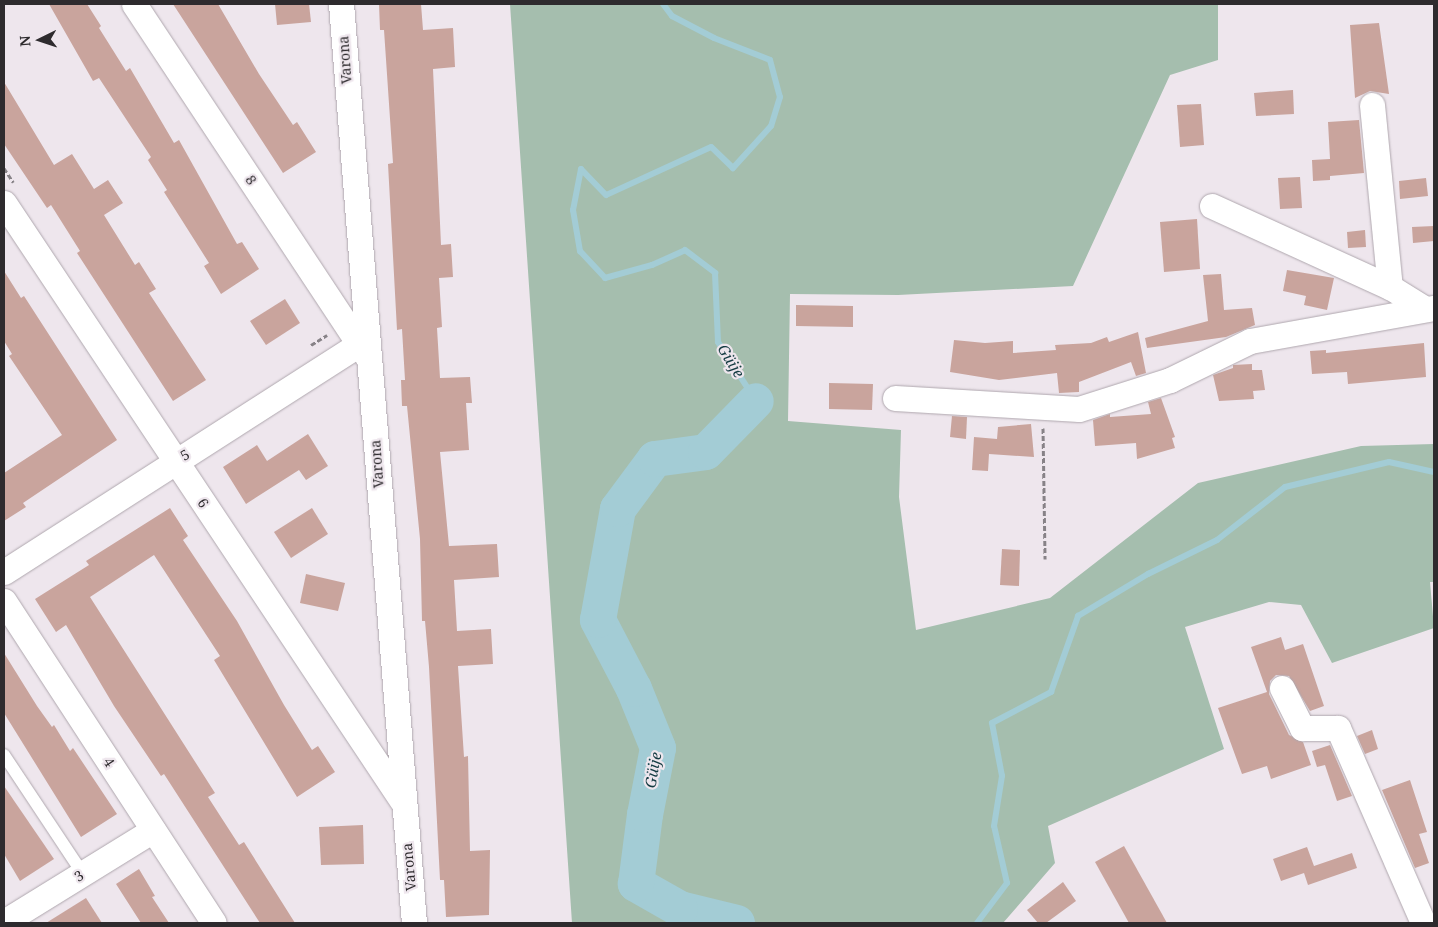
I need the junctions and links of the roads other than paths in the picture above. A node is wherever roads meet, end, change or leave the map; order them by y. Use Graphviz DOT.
graph roads {
  1 [pos="134,4"];
  2 [pos="341,4"];
  3 [pos="1372,105"];
  4 [pos="4,203"];
  5 [pos="1212,206"];
  6 [pos="1390,287"];
  7 [pos="1428,308"];
  8 [pos="365,347"];
  9 [pos="895,398"];
  10 [pos="175,461"];
  11 [pos="4,572"];
  12 [pos="4,601"];
  13 [pos="1282,688"];
  14 [pos="4,756"];
  15 [pos="403,803"];
  16 [pos="153,830"];
  17 [pos="83,874"];
  18 [pos="4,922"];
  19 [pos="214,923"];
  20 [pos="414,923"];
  21 [pos="1424,923"];
  1 -- 8 [label="street, 8"];
  2 -- 8 [label="street, Varona"];
  3 -- 6 [label="street"];
  4 -- 10 [label="street, 6"];
  5 -- 6 [label="street"];
  6 -- 7 [label="street"];
  7 -- 9 [label="street"];
  8 -- 10 [label="street, 5"];
  8 -- 15 [label="street, Varona"];
  10 -- 11 [label="street, 5"];
  10 -- 15 [label="street, 6"];
  12 -- 16 [label="street, 4"];
  13 -- 21 [label="street"];
  14 -- 17 [label="lane"];
  15 -- 20 [label="street, Varona"];
  16 -- 17 [label="street, 3"];
  16 -- 19 [label="street, 4"];
  17 -- 18 [label="street, 3"];
}
